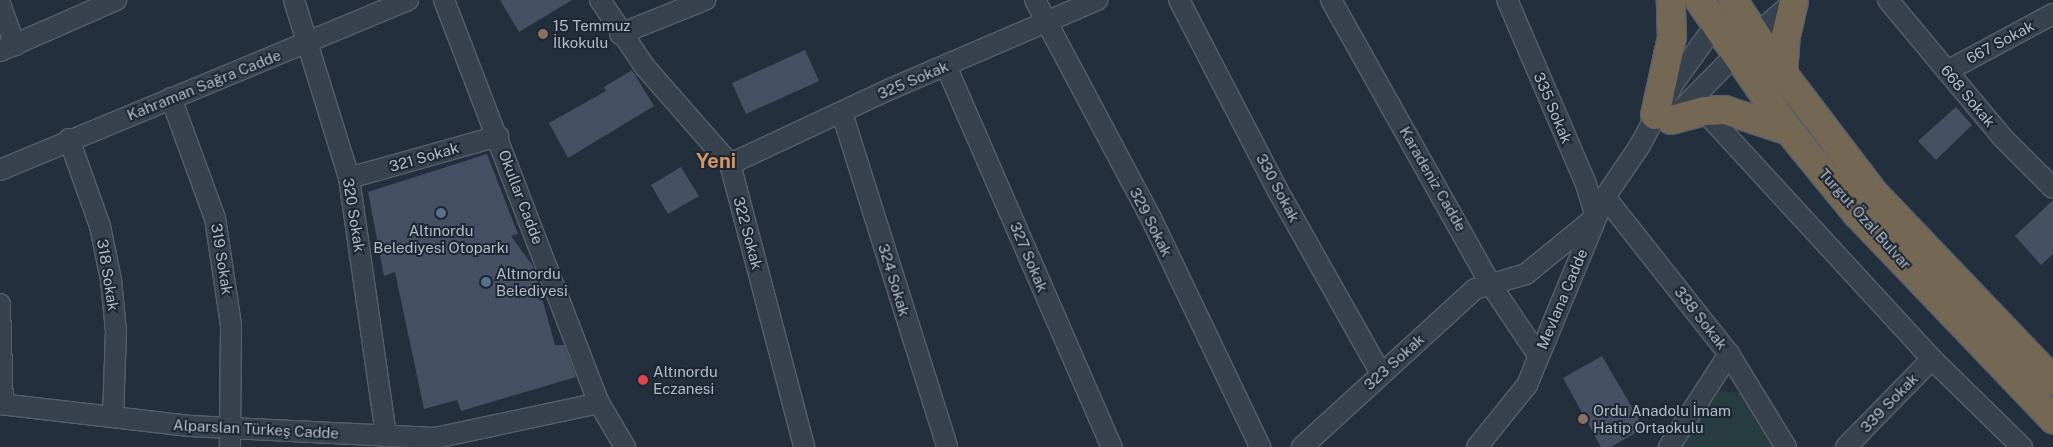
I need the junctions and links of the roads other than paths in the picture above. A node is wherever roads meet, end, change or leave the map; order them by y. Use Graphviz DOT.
graph roads {
  1 [pos="116,0"];
  2 [pos="294,0"];
  3 [pos="408,0"];
  4 [pos="435,0"];
  5 [pos="444,0"];
  6 [pos="600,0"];
  7 [pos="705,0"];
  8 [pos="1035,0"];
  9 [pos="1097,0"];
  10 [pos="1179,0"];
  11 [pos="1330,0"];
  12 [pos="1507,0"];
  13 [pos="1671,0"];
  14 [pos="1699,0"];
  15 [pos="1888,0"];
  16 [pos="1795,1"];
  17 [pos="1740,3"];
  18 [pos="0,4"];
  19 [pos="2053,14"];
  20 [pos="1046,25"];
  21 [pos="1714,26"];
  22 [pos="620,34"];
  23 [pos="1755,35"];
  24 [pos="310,42"];
  25 [pos="8,48"];
  26 [pos="1734,56"];
  27 [pos="946,66"];
  28 [pos="1947,71"];
  29 [pos="1784,75"];
  30 [pos="171,98"];
  31 [pos="1704,111"];
  32 [pos="842,113"];
  33 [pos="1663,117"];
  34 [pos="1789,131"];
  35 [pos="495,137"];
  36 [pos="69,138"];
  37 [pos="730,164"];
  38 [pos="0,170"];
  39 [pos="349,178"];
  40 [pos="2053,188"];
  41 [pos="1605,196"];
  42 [pos="1596,216"];
  43 [pos="1491,284"];
  44 [pos="0,304"];
  45 [pos="1729,354"];
  46 [pos="1538,355"];
  47 [pos="1932,358"];
  48 [pos="1381,374"];
  49 [pos="2053,380"];
  50 [pos="2,404"];
  51 [pos="596,404"];
  52 [pos="114,417"];
  53 [pos="2053,420"];
  54 [pos="386,436"];
  55 [pos="231,438"];
  56 [pos="624,447"];
  57 [pos="804,447"];
  58 [pos="947,447"];
  59 [pos="1112,447"];
  60 [pos="1260,447"];
  61 [pos="1302,447"];
  62 [pos="1477,447"];
  63 [pos="1670,447"];
  64 [pos="1786,447"];
  65 [pos="1846,447"];
  66 [pos="2022,447"];
  1 -- 25 [label="street"];
  2 -- 24 [label="street, 320 Sokak"];
  3 -- 24 [label="street, Kahraman Sağra Cadde"];
  4 -- 35 [label="street"];
  5 -- 35 [label="street, Okullar Cadde"];
  6 -- 22 [label="street, 322 Sokak"];
  7 -- 22 [label="street"];
  8 -- 20 [label="street, 329 Sokak"];
  9 -- 20 [label="street, 325 Sokak"];
  10 -- 48 [label="street, 330 Sokak"];
  11 -- 43 [label="street, Karadeniz Cadde"];
  12 -- 42 [label="street, 335 Sokak"];
  13 -- 33 [label="highway"];
  14 -- 21 [label="highway, Turgut Özal Bulvar"];
  15 -- 28 [label="street, 668 Sokak"];
  16 -- 23 [label="street, Mevlana Cadde"];
  16 -- 29 [label="highway"];
  17 -- 21 [label="street, Mevlana Cadde"];
  17 -- 23 [label="highway, Turgut Özal Bulvar"];
  18 -- 25 [label="street"];
  19 -- 28 [label="street, 667 Sokak"];
  20 -- 27 [label="street, 325 Sokak"];
  20 -- 60 [label="street, 329 Sokak"];
  21 -- 26 [label="highway, Turgut Özal Bulvar"];
  21 -- 33 [label="street, Mevlana Cadde"];
  22 -- 37 [label="street, 322 Sokak"];
  23 -- 26 [label="street, Mevlana Cadde"];
  23 -- 29 [label="highway, Turgut Özal Bulvar"];
  24 -- 30 [label="street, Kahraman Sağra Cadde"];
  24 -- 39 [label="street, 320 Sokak"];
  26 -- 33 [label="street, Mevlana Cadde"];
  26 -- 34 [label="highway, Turgut Özal Bulvar"];
  27 -- 32 [label="street, 325 Sokak"];
  27 -- 59 [label="street, 327 Sokak"];
  28 -- 40 [label="street, 668 Sokak"];
  29 -- 49 [label="highway, Turgut Özal Bulvar"];
  30 -- 36 [label="street, Kahraman Sağra Cadde"];
  30 -- 55 [label="street, 319 Sokak"];
  31 -- 33 [label="highway"];
  31 -- 34 [label="highway"];
  31 -- 47 [label="street"];
  32 -- 37 [label="street, 325 Sokak"];
  32 -- 58 [label="street, 324 Sokak"];
  33 -- 41 [label="street, Mevlana Cadde"];
  34 -- 53 [label="highway, Turgut Özal Bulvar"];
  35 -- 39 [label="street, 321 Sokak"];
  35 -- 51 [label="street"];
  36 -- 38 [label="street, Kahraman Sağra Cadde"];
  36 -- 52 [label="street, 318 Sokak"];
  37 -- 57 [label="street, 322 Sokak"];
  39 -- 54 [label="street, 320 Sokak"];
  41 -- 42 [label="street, Mevlana Cadde"];
  41 -- 45 [label="street, 338 Sokak"];
  42 -- 43 [label="street, 323 Sokak"];
  42 -- 46 [label="street, Mevlana Cadde"];
  43 -- 46 [label="street, Karadeniz Cadde"];
  43 -- 48 [label="street, 323 Sokak"];
  44 -- 50 [label="street"];
  45 -- 63 [label="street"];
  45 -- 64 [label="street, 338 Sokak"];
  46 -- 62 [label="street, Mevlana Cadde"];
  47 -- 65 [label="street, 339 Sokak"];
  47 -- 66 [label="street"];
  48 -- 61 [label="street, 323 Sokak"];
  50 -- 52 [label="street, Alparslan Türkeş Cadde"];
  51 -- 54 [label="street, Alparslan Türkeş Cadde"];
  51 -- 56 [label="street"];
  52 -- 55 [label="street, Alparslan Türkeş Cadde"];
  54 -- 55 [label="street, Alparslan Türkeş Cadde"];
}
